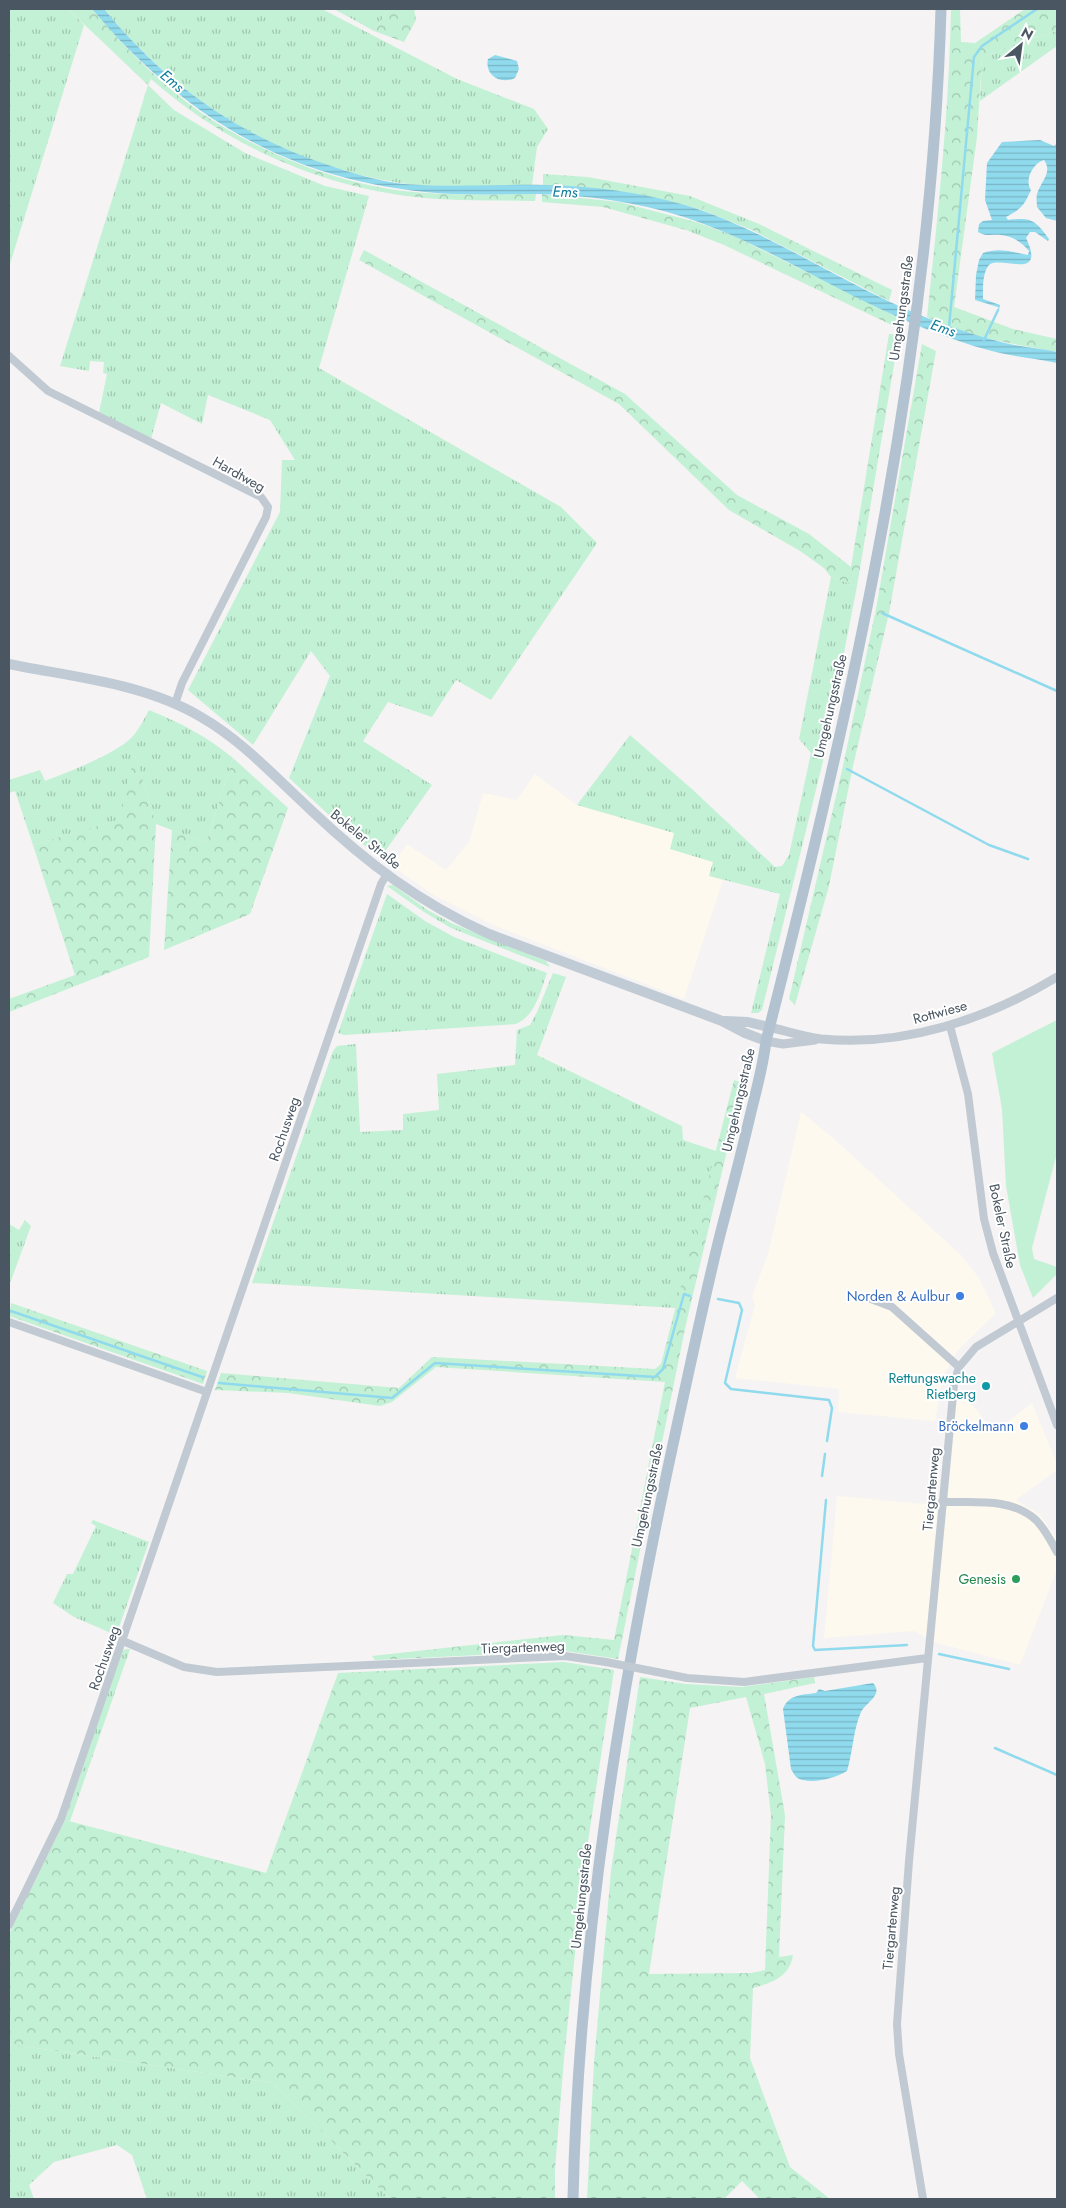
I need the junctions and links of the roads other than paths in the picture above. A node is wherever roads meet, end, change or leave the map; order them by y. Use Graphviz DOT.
graph roads {
  1 [pos="941,9"];
  2 [pos="9,356"];
  3 [pos="9,664"];
  4 [pos="175,704"];
  5 [pos="387,874"];
  6 [pos="1057,977"];
  7 [pos="722,1021"];
  8 [pos="950,1026"];
  9 [pos="769,1027"];
  10 [pos="820,1039"];
  11 [pos="766,1041"];
  12 [pos="1057,1298"];
  13 [pos="871,1299"];
  14 [pos="1017,1321"];
  15 [pos="9,1322"];
  16 [pos="959,1367"];
  17 [pos="207,1392"];
  18 [pos="1057,1424"];
  19 [pos="942,1502"];
  20 [pos="1057,1552"];
  21 [pos="123,1641"];
  22 [pos="927,1658"];
  23 [pos="9,1925"];
  24 [pos="573,2199"];
  25 [pos="923,2199"];
  1 -- 9 [label="main road, Umgehungsstraße"];
  2 -- 4 [label="street, Hardtweg"];
  3 -- 4 [label="main road, Bokeler Straße"];
  4 -- 5 [label="main road, Bokeler Straße"];
  5 -- 7 [label="main road, Bokeler Straße"];
  5 -- 17 [label="street, Rochusweg"];
  6 -- 8 [label="street, Rottwiese"];
  7 -- 9 [label="main road, Bokeler Straße"];
  7 -- 11 [label="main road, Bokeler Straße"];
  8 -- 10 [label="street, Rottwiese"];
  8 -- 14 [label="street, Bokeler Straße"];
  9 -- 10 [label="street, Rottwiese"];
  9 -- 11 [label="main road, Umgehungsstraße"];
  10 -- 11 [label="street, Rottwiese"];
  11 -- 24 [label="main road, Umgehungsstraße"];
  12 -- 14 [label="street, Tiergartenweg"];
  13 -- 16 [label="street"];
  14 -- 16 [label="street, Tiergartenweg"];
  14 -- 18 [label="street, Bokeler Straße"];
  15 -- 17 [label="street"];
  16 -- 19 [label="street, Tiergartenweg"];
  17 -- 21 [label="street, Rochusweg"];
  19 -- 20 [label="street"];
  19 -- 22 [label="street, Tiergartenweg"];
  21 -- 22 [label="street, Tiergartenweg, bridge"];
  21 -- 23 [label="street, Rochusweg"];
  22 -- 25 [label="street, Tiergartenweg"];
}
